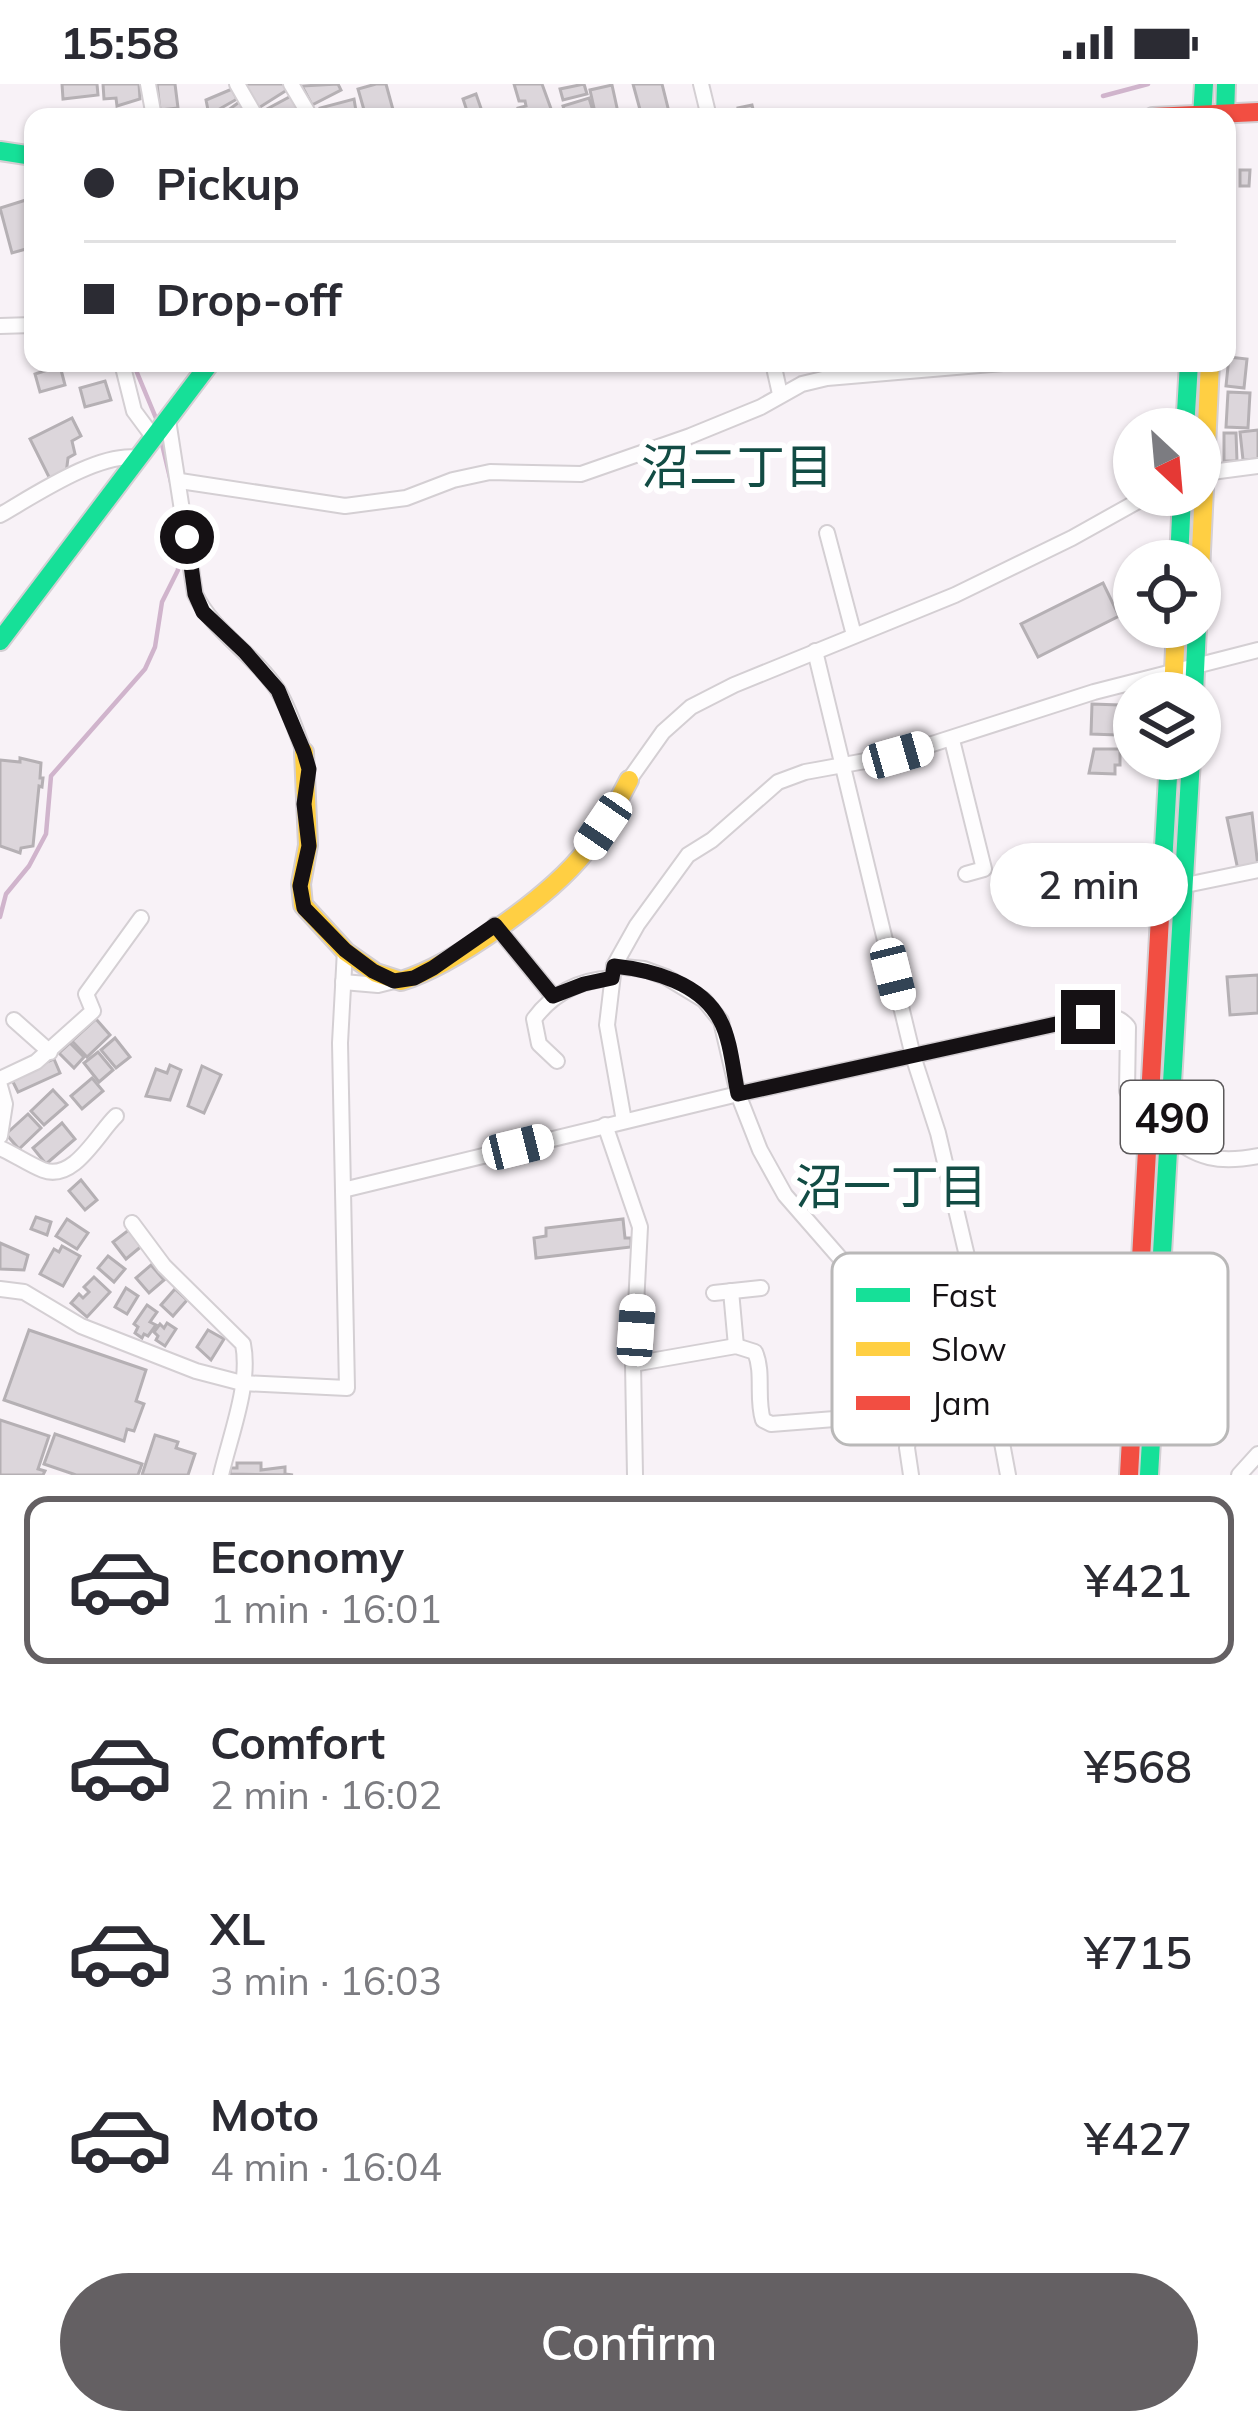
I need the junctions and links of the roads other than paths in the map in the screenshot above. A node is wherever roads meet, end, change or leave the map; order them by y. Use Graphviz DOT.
graph roads {
  1 [pos="124,372"];
  2 [pos="204,372"];
  3 [pos="775,372"];
  4 [pos="821,372"];
  5 [pos="1188,372"];
  6 [pos="1209,372"];
  7 [pos="781,394"];
  8 [pos="1186,408"];
  9 [pos="1207,408"];
  10 [pos="168,420"];
  11 [pos="154,438"];
  12 [pos="139,458"];
  13 [pos="1258,466"];
  14 [pos="1221,471"];
  15 [pos="180,481"];
  16 [pos="1113,514"];
  17 [pos="0,515"];
  18 [pos="827,533"];
  19 [pos="854,635"];
  20 [pos="0,641"];
  21 [pos="1175,648"];
  22 [pos="1196,648"];
  23 [pos="1258,650"];
  24 [pos="814,651"];
  25 [pos="1195,668"];
  26 [pos="1174,672"];
  27 [pos="1195,672"];
  28 [pos="1113,687"];
  29 [pos="952,740"];
  30 [pos="304,752"];
  31 [pos="842,767"];
  32 [pos="980,767"];
  33 [pos="959,771"];
  34 [pos="629,780"];
  35 [pos="1168,780"];
  36 [pos="1189,780"];
  37 [pos="996,830"];
  38 [pos="976,835"];
  39 [pos="1258,871"];
  40 [pos="966,874"];
  41 [pos="1184,885"];
  42 [pos="1163,889"];
  43 [pos="141,919"];
  44 [pos="495,925"];
  45 [pos="345,950"];
  46 [pos="613,972"];
  47 [pos="394,981"];
  48 [pos="344,982"];
  49 [pos="553,996"];
  50 [pos="14,1020"];
  51 [pos="50,1052"];
  52 [pos="913,1056"];
  53 [pos="557,1061"];
  54 [pos="0,1082"];
  55 [pos="738,1094"];
  56 [pos="1152,1106"];
  57 [pos="116,1116"];
  58 [pos="624,1120"];
  59 [pos="605,1125"];
  60 [pos="0,1136"];
  61 [pos="1171,1136"];
  62 [pos="0,1148"];
  63 [pos="1256,1162"];
  64 [pos="343,1190"];
  65 [pos="132,1223"];
  66 [pos="835,1253"];
  67 [pos="964,1253"];
  68 [pos="1151,1253"];
  69 [pos="1158,1253"];
  70 [pos="761,1288"];
  71 [pos="0,1289"];
  72 [pos="731,1291"];
  73 [pos="714,1293"];
  74 [pos="736,1346"];
  75 [pos="633,1364"];
  76 [pos="242,1384"];
  77 [pos="832,1419"];
  78 [pos="907,1445"];
  79 [pos="1002,1445"];
  80 [pos="1133,1445"];
  81 [pos="1149,1445"];
  82 [pos="1258,1454"];
  83 [pos="220,1475"];
  84 [pos="635,1475"];
  85 [pos="911,1475"];
  86 [pos="1008,1475"];
  87 [pos="1129,1475"];
  88 [pos="1149,1475"];
  89 [pos="1239,1475"];
  1 -- 11 [label="street"];
  2 -- 10 [label="main road"];
  3 -- 7 [label="street"];
  4 -- 7 [label="street"];
  5 -- 8 [label="main road"];
  6 -- 9 [label="main road"];
  7 -- 15 [label="street"];
  10 -- 11 [label="main road"];
  10 -- 15 [label="street"];
  11 -- 12 [label="main road"];
  12 -- 17 [label="street"];
  12 -- 20 [label="main road"];
  13 -- 14 [label="street"];
  15 -- 30 [label="street"];
  16 -- 19 [label="street"];
  18 -- 19 [label="street"];
  19 -- 24 [label="street"];
  21 -- 26 [label="main road"];
  22 -- 25 [label="main road"];
  23 -- 25 [label="street"];
  24 -- 31 [label="street"];
  24 -- 34 [label="street"];
  25 -- 26 [label="street"];
  25 -- 27 [label="main road"];
  28 -- 29 [label="street"];
  29 -- 31 [label="street"];
  29 -- 33 [label="street"];
  30 -- 45 [label="main road"];
  31 -- 46 [label="street"];
  31 -- 52 [label="street"];
  32 -- 33 [label="street"];
  33 -- 38 [label="street"];
  34 -- 44 [label="main road"];
  35 -- 42 [label="main road, 490"];
  36 -- 41 [label="main road, 490"];
  37 -- 38 [label="street"];
  38 -- 40 [label="street"];
  39 -- 41 [label="street"];
  41 -- 42 [label="street"];
  41 -- 61 [label="main road, 490"];
  42 -- 56 [label="main road, 490"];
  43 -- 51 [label="street"];
  44 -- 47 [label="main road"];
  44 -- 49 [label="street"];
  45 -- 47 [label="main road"];
  45 -- 48 [label="street"];
  46 -- 49 [label="street"];
  46 -- 55 [label="street"];
  46 -- 58 [label="street"];
  47 -- 48 [label="street"];
  48 -- 64 [label="street"];
  49 -- 53 [label="street"];
  50 -- 51 [label="street"];
  51 -- 54 [label="street"];
  52 -- 55 [label="street"];
  52 -- 56 [label="street"];
  52 -- 67 [label="street"];
  54 -- 60 [label="street"];
  55 -- 58 [label="street"];
  55 -- 66 [label="street"];
  56 -- 61 [label="street"];
  56 -- 68 [label="main road, 490"];
  57 -- 62 [label="street"];
  58 -- 59 [label="street"];
  59 -- 64 [label="street"];
  59 -- 75 [label="street"];
  61 -- 63 [label="street"];
  61 -- 69 [label="main road, 490"];
  64 -- 76 [label="street"];
  65 -- 76 [label="street"];
  70 -- 72 [label="street"];
  71 -- 76 [label="street"];
  72 -- 73 [label="street"];
  72 -- 74 [label="street"];
  74 -- 75 [label="street"];
  74 -- 77 [label="street"];
  75 -- 84 [label="street"];
  76 -- 83 [label="street"];
  78 -- 85 [label="street"];
  79 -- 86 [label="street"];
  80 -- 87 [label="main road, 490"];
  81 -- 88 [label="main road, 490"];
  82 -- 89 [label="street"];
}
